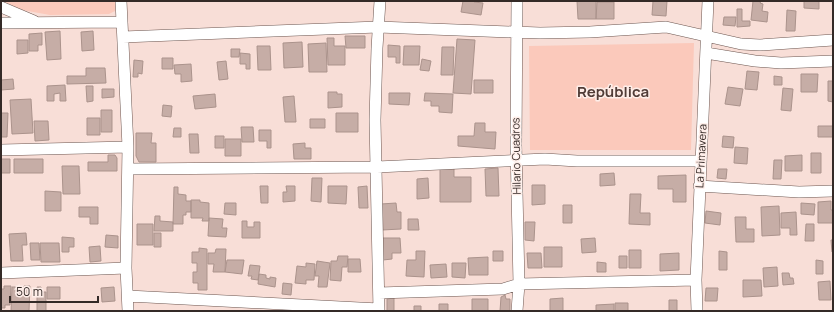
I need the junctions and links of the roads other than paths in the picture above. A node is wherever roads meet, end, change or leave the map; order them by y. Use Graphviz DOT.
graph roads {
  1 [pos="121,1"];
  2 [pos="380,1"];
  3 [pos="517,1"];
  4 [pos="708,1"];
  5 [pos="1,7"];
  6 [pos="38,22"];
  7 [pos="121,22"];
  8 [pos="1,23"];
  9 [pos="378,27"];
  10 [pos="517,32"];
  11 [pos="123,37"];
  12 [pos="706,37"];
  13 [pos="833,40"];
  14 [pos="706,53"];
  15 [pos="833,61"];
  16 [pos="128,147"];
  17 [pos="1,150"];
  18 [pos="516,161"];
  19 [pos="700,162"];
  20 [pos="377,167"];
  21 [pos="128,169"];
  22 [pos="700,186"];
  23 [pos="833,191"];
  24 [pos="126,268"];
  25 [pos="1,273"];
  26 [pos="696,280"];
  27 [pos="518,284"];
  28 [pos="379,293"];
  29 [pos="128,296"];
  30 [pos="379,310"];
  31 [pos="128,311"];
  32 [pos="517,311"];
  33 [pos="697,311"];
  1 -- 7 [label="street"];
  2 -- 9 [label="street"];
  3 -- 10 [label="street, Hilario Cuadros"];
  4 -- 12 [label="street, La Primavera"];
  5 -- 6 [label="street"];
  6 -- 7 [label="street"];
  6 -- 8 [label="street"];
  7 -- 11 [label="street"];
  9 -- 10 [label="street"];
  9 -- 11 [label="street"];
  9 -- 20 [label="street"];
  10 -- 12 [label="street"];
  10 -- 18 [label="street, Hilario Cuadros"];
  11 -- 16 [label="street"];
  12 -- 13 [label="street"];
  12 -- 14 [label="street, La Primavera"];
  14 -- 15 [label="street"];
  14 -- 19 [label="street, La Primavera"];
  16 -- 17 [label="street"];
  16 -- 21 [label="street"];
  18 -- 19 [label="street"];
  18 -- 20 [label="street"];
  18 -- 27 [label="street, Hilario Cuadros"];
  19 -- 22 [label="street, La Primavera"];
  20 -- 21 [label="street"];
  20 -- 28 [label="street"];
  21 -- 24 [label="street"];
  22 -- 23 [label="street"];
  22 -- 26 [label="street, La Primavera"];
  24 -- 25 [label="street"];
  24 -- 29 [label="street"];
  26 -- 27 [label="street"];
  26 -- 33 [label="street, La Primavera"];
  27 -- 28 [label="street"];
  27 -- 32 [label="street, Hilario Cuadros"];
  28 -- 30 [label="street"];
  29 -- 30 [label="street"];
  29 -- 31 [label="street"];
}
